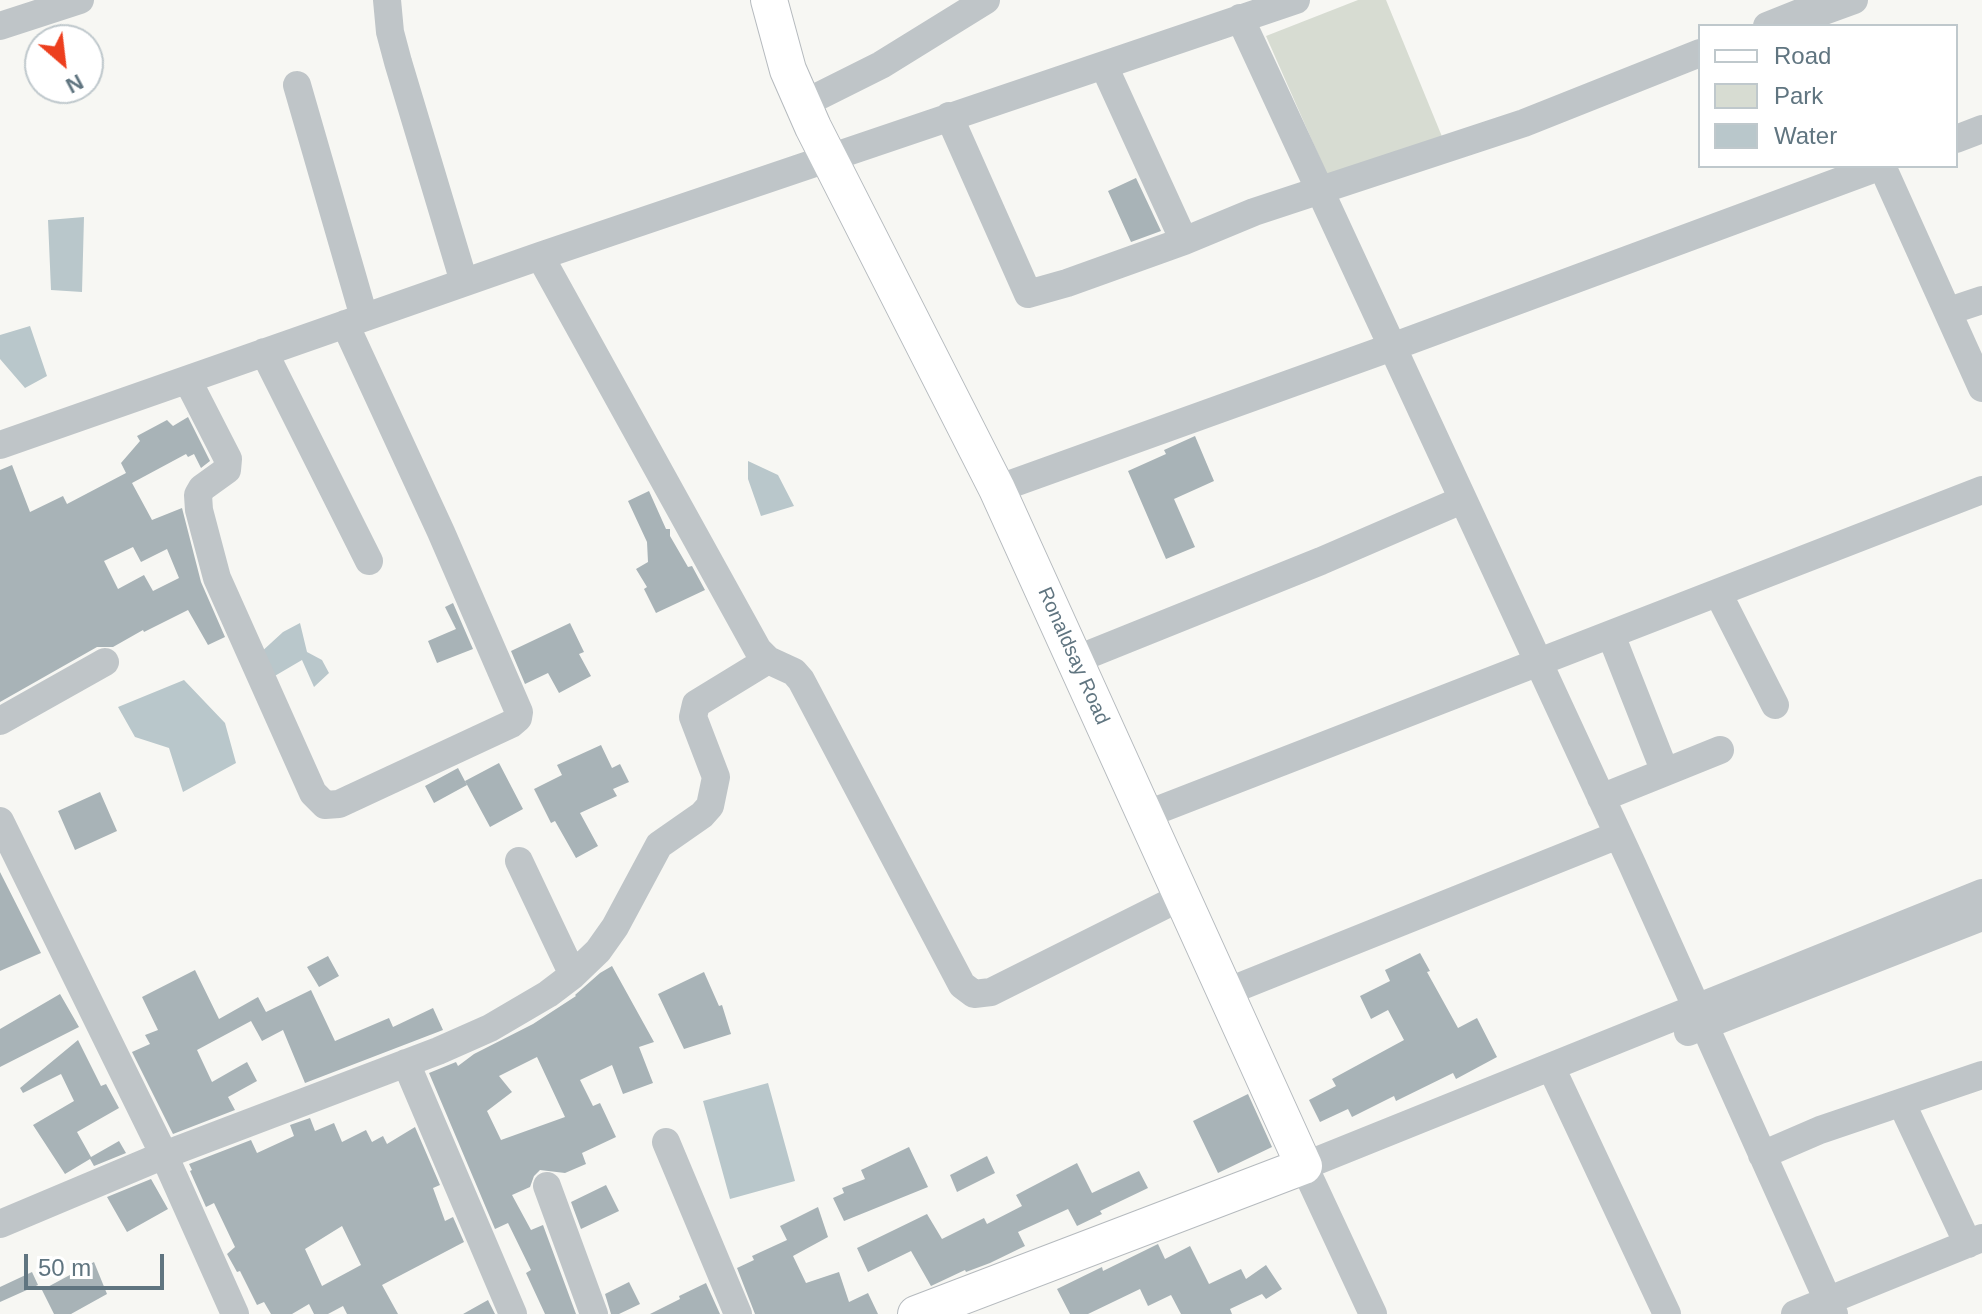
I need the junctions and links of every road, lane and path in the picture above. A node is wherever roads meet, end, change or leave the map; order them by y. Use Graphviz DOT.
graph roads {
  1 [pos="80,0"];
  2 [pos="387,0"];
  3 [pos="769,0"];
  4 [pos="986,0"];
  5 [pos="1296,0"];
  6 [pos="1854,0"];
  7 [pos="1253,9"];
  8 [pos="1809,13"];
  9 [pos="1773,24"];
  10 [pos="0,26"];
  11 [pos="1698,54"];
  12 [pos="1104,66"];
  13 [pos="297,85"];
  14 [pos="803,104"];
  15 [pos="949,116"];
  16 [pos="1982,130"];
  17 [pos="1958,138"];
  18 [pos="831,158"];
  19 [pos="1876,168"];
  20 [pos="1882,168"];
  21 [pos="1320,192"];
  22 [pos="1184,241"];
  23 [pos="540,256"];
  24 [pos="464,282"];
  25 [pos="1982,300"];
  26 [pos="1949,311"];
  27 [pos="355,320"];
  28 [pos="1392,347"];
  29 [pos="264,352"];
  30 [pos="188,381"];
  31 [pos="1982,388"];
  32 [pos="0,445"];
  33 [pos="997,489"];
  34 [pos="1982,490"];
  35 [pos="1462,500"];
  36 [pos="369,561"];
  37 [pos="1718,593"];
  38 [pos="1611,635"];
  39 [pos="768,660"];
  40 [pos="1075,660"];
  41 [pos="105,662"];
  42 [pos="1538,664"];
  43 [pos="1775,705"];
  44 [pos="0,721"];
  45 [pos="1720,750"];
  46 [pos="1665,772"];
  47 [pos="1601,798"];
  48 [pos="1145,815"];
  49 [pos="0,821"];
  50 [pos="1618,835"];
  51 [pos="519,861"];
  52 [pos="1982,893"];
  53 [pos="1181,897"];
  54 [pos="1982,917"];
  55 [pos="573,975"];
  56 [pos="1224,993"];
  57 [pos="1700,1016"];
  58 [pos="406,1063"];
  59 [pos="1554,1074"];
  60 [pos="1982,1075"];
  61 [pos="1902,1104"];
  62 [pos="666,1142"];
  63 [pos="164,1155"];
  64 [pos="1762,1155"];
  65 [pos="1304,1166"];
  66 [pos="547,1186"];
  67 [pos="0,1224"];
  68 [pos="1975,1241"];
  69 [pos="1831,1308"];
  70 [pos="235,1314"];
  71 [pos="513,1314"];
  72 [pos="594,1314"];
  73 [pos="738,1314"];
  74 [pos="916,1314"];
  75 [pos="1373,1314"];
  76 [pos="1667,1314"];
  77 [pos="1795,1314"];
  1 -- 10 [label="street"];
  2 -- 24 [label="street"];
  3 -- 14 [label="main road, Ronaldsay Road"];
  4 -- 14 [label="street"];
  5 -- 7 [label="street"];
  6 -- 8 [label="street"];
  7 -- 12 [label="street"];
  7 -- 21 [label="street"];
  8 -- 9 [label="street"];
  11 -- 21 [label="street"];
  12 -- 15 [label="street"];
  12 -- 22 [label="street"];
  13 -- 27 [label="street"];
  14 -- 18 [label="main road, Ronaldsay Road"];
  15 -- 18 [label="street"];
  15 -- 22 [label="street"];
  16 -- 17 [label="street"];
  18 -- 23 [label="street"];
  18 -- 33 [label="main road, Ronaldsay Road"];
  19 -- 28 [label="street"];
  20 -- 26 [label="street"];
  21 -- 22 [label="street"];
  21 -- 28 [label="street"];
  23 -- 24 [label="street"];
  23 -- 39 [label="street"];
  24 -- 27 [label="street"];
  25 -- 26 [label="street"];
  26 -- 31 [label="street"];
  27 -- 29 [label="street"];
  27 -- 30 [label="street"];
  28 -- 33 [label="street"];
  28 -- 35 [label="street"];
  29 -- 30 [label="street"];
  29 -- 36 [label="street"];
  30 -- 32 [label="street"];
  33 -- 40 [label="main road, Ronaldsay Road"];
  34 -- 37 [label="street"];
  35 -- 40 [label="street"];
  35 -- 42 [label="street"];
  37 -- 38 [label="street"];
  37 -- 43 [label="street"];
  38 -- 42 [label="street"];
  38 -- 46 [label="street"];
  39 -- 53 [label="street"];
  39 -- 55 [label="street"];
  40 -- 48 [label="main road, Ronaldsay Road"];
  41 -- 44 [label="street"];
  42 -- 47 [label="street"];
  42 -- 48 [label="street"];
  45 -- 46 [label="street"];
  46 -- 47 [label="street"];
  47 -- 50 [label="street"];
  48 -- 53 [label="main road, Ronaldsay Road"];
  49 -- 63 [label="street"];
  50 -- 56 [label="street"];
  50 -- 57 [label="street"];
  51 -- 55 [label="street"];
  52 -- 57 [label="street"];
  53 -- 56 [label="main road, Ronaldsay Road"];
  54 -- 57 [label="street"];
  55 -- 58 [label="street"];
  56 -- 65 [label="main road, Ronaldsay Road"];
  57 -- 59 [label="street"];
  57 -- 64 [label="street"];
  58 -- 63 [label="street"];
  58 -- 71 [label="street"];
  59 -- 65 [label="street"];
  59 -- 76 [label="street"];
  60 -- 61 [label="street"];
  61 -- 64 [label="street"];
  61 -- 68 [label="street"];
  62 -- 73 [label="street"];
  63 -- 67 [label="street"];
  63 -- 70 [label="street"];
  64 -- 69 [label="street"];
  65 -- 74 [label="main road"];
  65 -- 75 [label="street, Ronaldsay Road"];
  66 -- 72 [label="street"];
  68 -- 69 [label="street"];
  69 -- 77 [label="street"];
}
